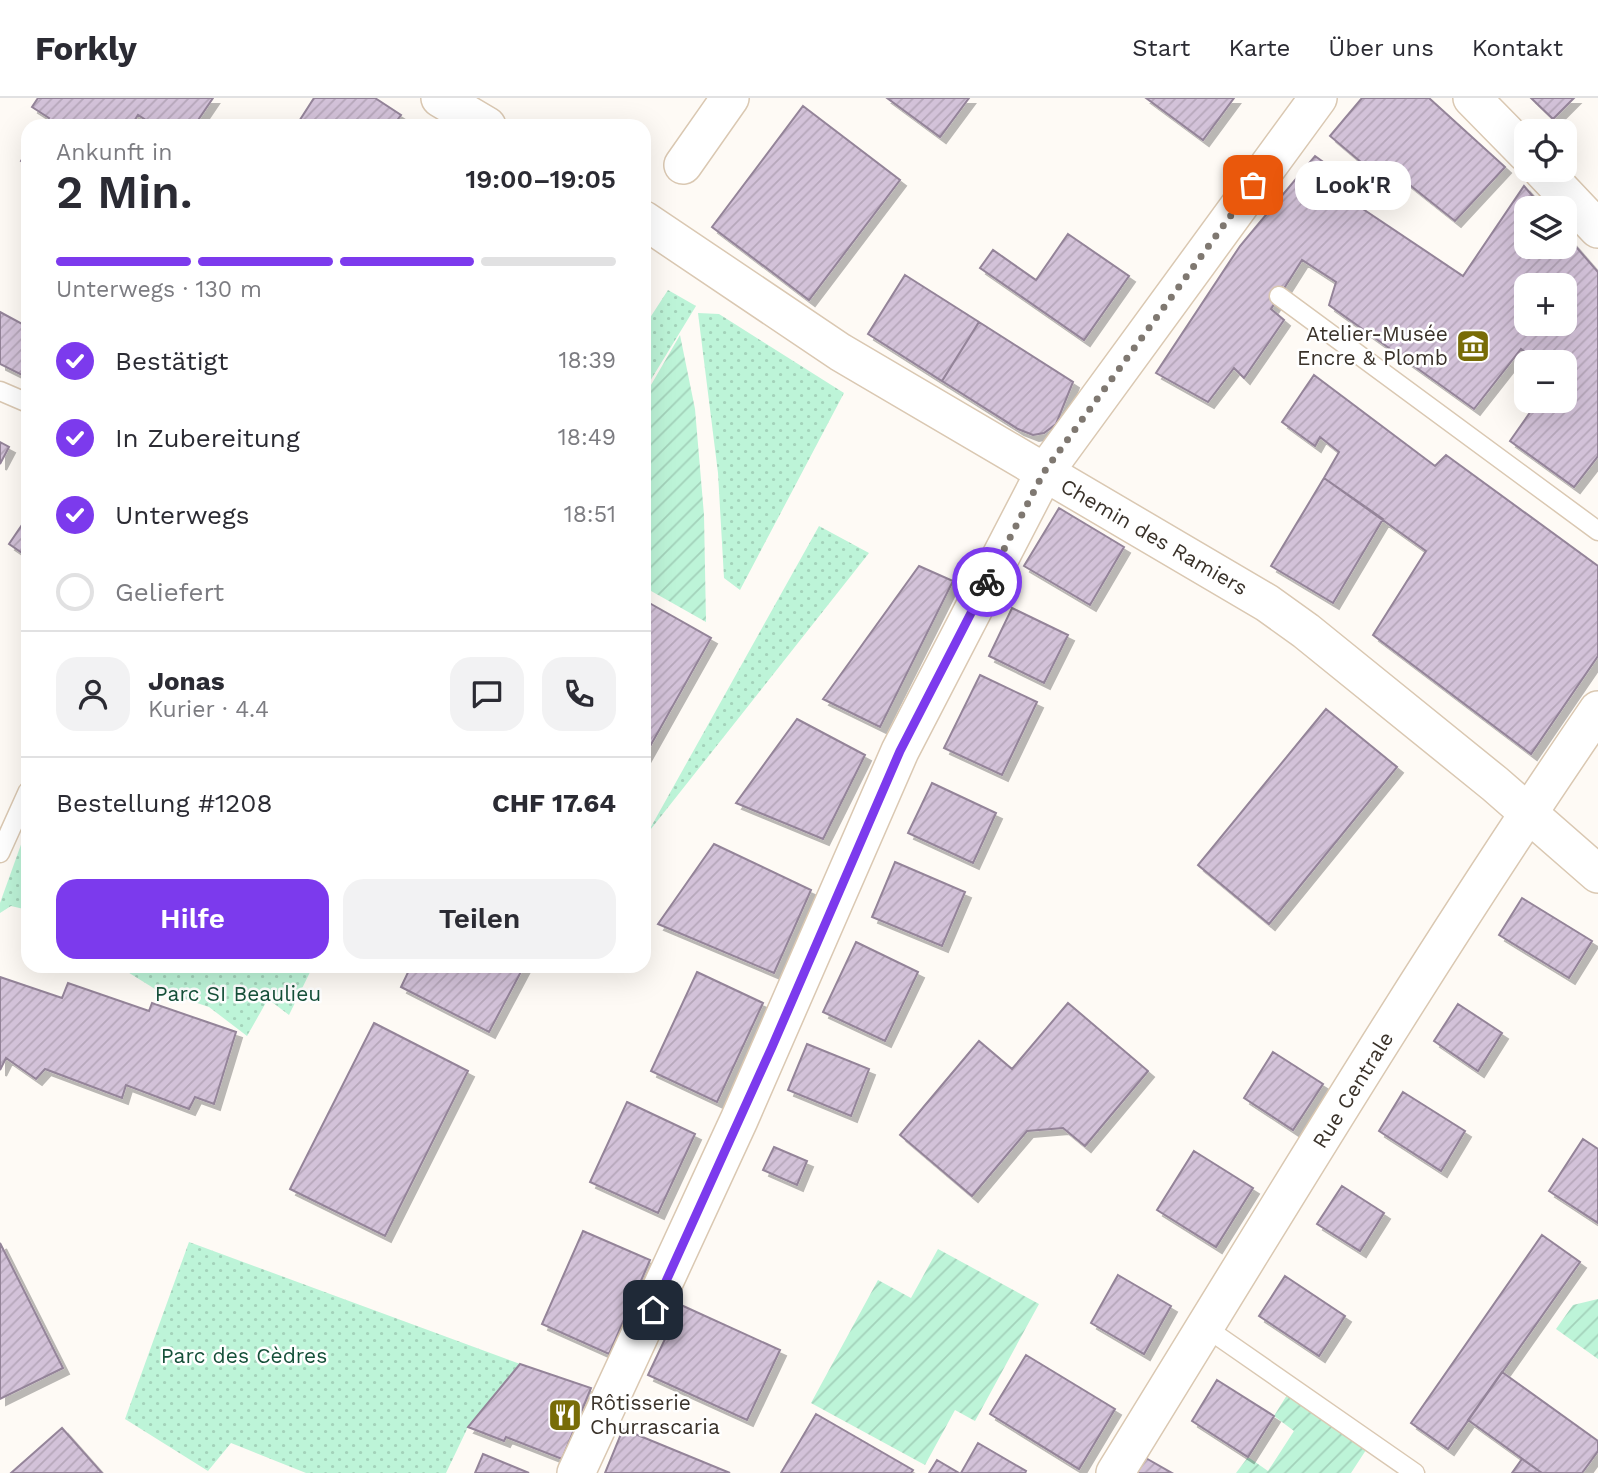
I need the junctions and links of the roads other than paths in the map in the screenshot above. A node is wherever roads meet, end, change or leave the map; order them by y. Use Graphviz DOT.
graph roads {
  1 [pos="440,98"];
  2 [pos="730,98"];
  3 [pos="1318,98"];
  4 [pos="1472,98"];
  5 [pos="475,119"];
  6 [pos="1514,141"];
  7 [pos="683,165"];
  8 [pos="1553,182"];
  9 [pos="651,225"];
  10 [pos="1598,229"];
  11 [pos="1279,296"];
  12 [pos="0,391"];
  13 [pos="21,400"];
  14 [pos="1044,472"];
  15 [pos="1598,531"];
  16 [pos="1598,710"];
  17 [pos="21,806"];
  18 [pos="1528,813"];
  19 [pos="0,853"];
  20 [pos="1598,874"];
  21 [pos="1205,1327"];
  22 [pos="576,1473"];
  23 [pos="1115,1473"];
  24 [pos="1415,1473"];
  1 -- 5 [label="street"];
  2 -- 7 [label="street"];
  3 -- 14 [label="street"];
  4 -- 6 [label="street"];
  8 -- 10 [label="street"];
  9 -- 14 [label="street, Chemin des Ramiers"];
  11 -- 15 [label="lane"];
  12 -- 13 [label="lane"];
  14 -- 18 [label="street, Chemin des Ramiers"];
  14 -- 22 [label="street"];
  16 -- 18 [label="street, Rue Centrale"];
  17 -- 19 [label="lane"];
  18 -- 20 [label="street, Chemin des Ramiers"];
  18 -- 21 [label="street, Rue Centrale"];
  21 -- 23 [label="street, Rue Centrale"];
  21 -- 24 [label="lane"];
}
